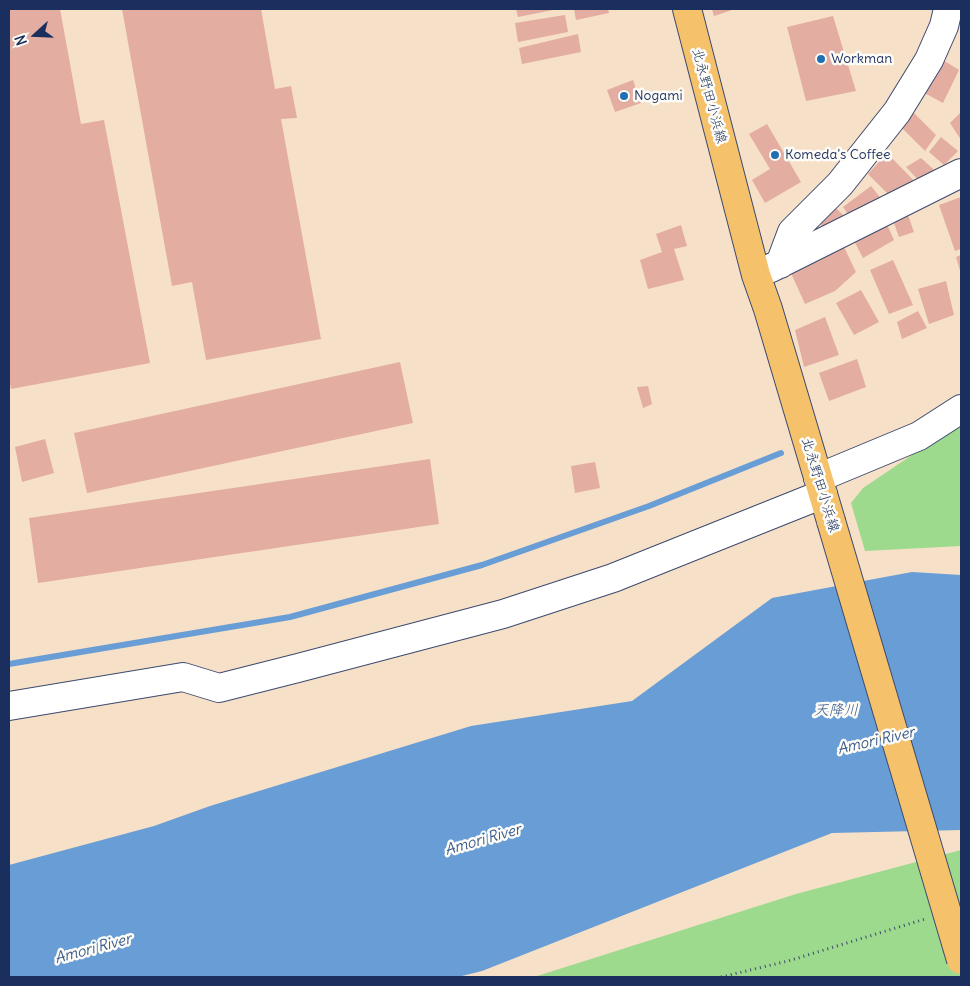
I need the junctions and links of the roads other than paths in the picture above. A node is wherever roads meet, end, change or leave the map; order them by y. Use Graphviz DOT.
graph roads {
  1 [pos="687,9"];
  2 [pos="948,9"];
  3 [pos="961,174"];
  4 [pos="768,269"];
  5 [pos="961,409"];
  6 [pos="820,486"];
  7 [pos="9,706"];
  8 [pos="961,960"];
  1 -- 4 [label="main road, 北永野田小浜線"];
  2 -- 4 [label="street"];
  3 -- 4 [label="street"];
  4 -- 6 [label="main road, 北永野田小浜線"];
  5 -- 6 [label="street"];
  6 -- 7 [label="street"];
  6 -- 8 [label="main road, 北永野田小浜線, bridge"];
}
